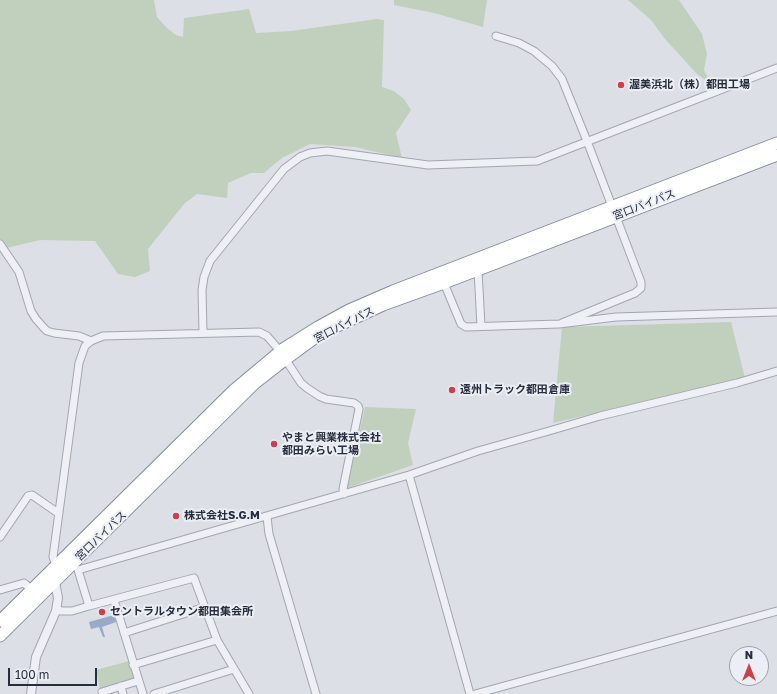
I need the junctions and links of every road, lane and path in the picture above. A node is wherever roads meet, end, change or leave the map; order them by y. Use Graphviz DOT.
graph roads {
  1 [pos="496,36"];
  2 [pos="777,68"];
  3 [pos="587,141"];
  4 [pos="777,143"];
  5 [pos="777,155"];
  6 [pos="614,212"];
  7 [pos="0,244"];
  8 [pos="478,270"];
  9 [pos="444,283"];
  10 [pos="777,312"];
  11 [pos="562,323"];
  12 [pos="481,326"];
  13 [pos="203,332"];
  14 [pos="91,341"];
  15 [pos="283,355"];
  16 [pos="777,371"];
  17 [pos="409,475"];
  18 [pos="344,494"];
  19 [pos="58,513"];
  20 [pos="267,517"];
  21 [pos="0,536"];
  22 [pos="56,565"];
  23 [pos="55,582"];
  24 [pos="32,589"];
  25 [pos="0,590"];
  26 [pos="114,600"];
  27 [pos="89,606"];
  28 [pos="205,607"];
  29 [pos="57,609"];
  30 [pos="777,611"];
  31 [pos="0,621"];
  32 [pos="124,632"];
  33 [pos="0,636"];
  34 [pos="217,640"];
  35 [pos="133,665"];
  36 [pos="234,669"];
  37 [pos="138,681"];
  38 [pos="121,686"];
  39 [pos="31,694"];
  40 [pos="102,694"];
  41 [pos="123,694"];
  42 [pos="143,694"];
  43 [pos="154,694"];
  44 [pos="249,694"];
  45 [pos="316,694"];
  46 [pos="470,694"];
  47 [pos="475,694"];
  1 -- 3 [label="street"];
  2 -- 3 [label="street"];
  3 -- 6 [label="street"];
  3 -- 13 [label="street"];
  4 -- 6 [label="highway, 宮口バイパス"];
  5 -- 6 [label="highway, 宮口バイパス"];
  6 -- 8 [label="highway, 宮口バイパス"];
  6 -- 11 [label="street"];
  6 -- 15 [label="highway, 宮口バイパス"];
  7 -- 14 [label="street"];
  8 -- 9 [label="highway, 宮口バイパス"];
  8 -- 12 [label="street"];
  9 -- 12 [label="street"];
  9 -- 15 [label="highway, 宮口バイパス"];
  10 -- 11 [label="street"];
  11 -- 12 [label="street"];
  13 -- 14 [label="street"];
  13 -- 15 [label="street"];
  14 -- 19 [label="street"];
  15 -- 18 [label="street"];
  15 -- 22 [label="highway, 宮口バイパス"];
  15 -- 23 [label="highway, 宮口バイパス"];
  16 -- 17 [label="street"];
  17 -- 18 [label="street"];
  17 -- 46 [label="street"];
  18 -- 20 [label="street"];
  19 -- 21 [label="street"];
  19 -- 22 [label="street"];
  20 -- 27 [label="street"];
  20 -- 45 [label="street"];
  22 -- 24 [label="highway, 宮口バイパス"];
  23 -- 29 [label="street"];
  23 -- 33 [label="highway, 宮口バイパス"];
  24 -- 25 [label="street"];
  24 -- 31 [label="highway, 宮口バイパス"];
  26 -- 27 [label="street"];
  26 -- 28 [label="street"];
  26 -- 32 [label="street"];
  27 -- 29 [label="street"];
  28 -- 32 [label="street"];
  28 -- 34 [label="street"];
  29 -- 39 [label="street"];
  30 -- 47 [label="street"];
  32 -- 35 [label="street"];
  34 -- 35 [label="street"];
  34 -- 36 [label="street"];
  35 -- 37 [label="street"];
  36 -- 43 [label="street"];
  36 -- 44 [label="street"];
  37 -- 38 [label="street"];
  37 -- 42 [label="street"];
  38 -- 40 [label="street"];
  38 -- 41 [label="street"];
}
